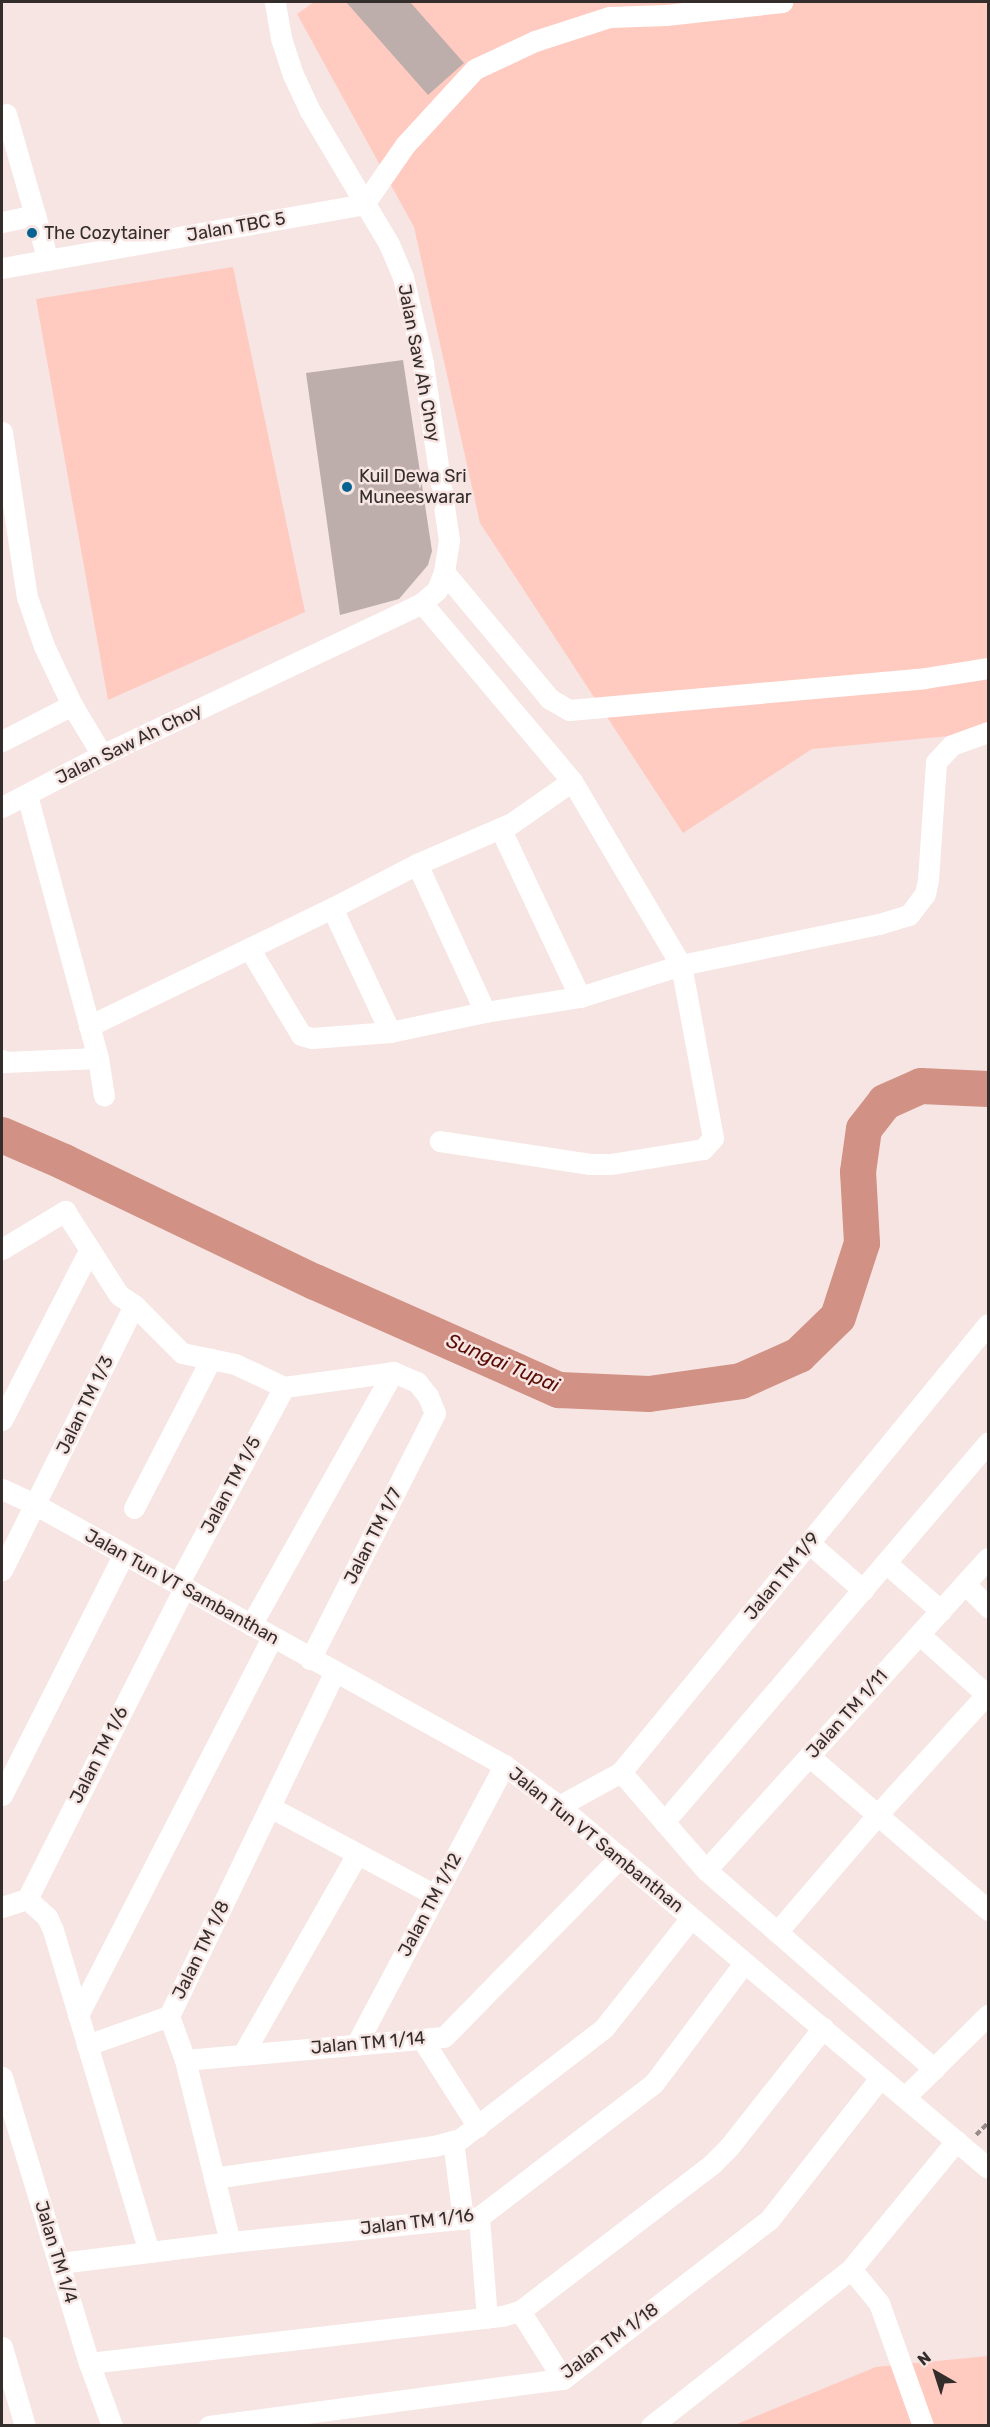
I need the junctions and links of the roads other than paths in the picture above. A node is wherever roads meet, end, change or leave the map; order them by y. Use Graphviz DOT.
graph roads {
  1 [pos="275,2"];
  2 [pos="782,2"];
  3 [pos="6,114"];
  4 [pos="364,204"];
  5 [pos="35,215"];
  6 [pos="2,222"];
  7 [pos="48,260"];
  8 [pos="2,268"];
  9 [pos="2,432"];
  10 [pos="444,572"];
  11 [pos="422,603"];
  12 [pos="988,668"];
  13 [pos="72,705"];
  14 [pos="988,732"];
  15 [pos="2,741"];
  16 [pos="102,755"];
  17 [pos="572,781"];
  18 [pos="27,795"];
  19 [pos="2,807"];
  20 [pos="500,828"];
  21 [pos="417,864"];
  22 [pos="332,908"];
  23 [pos="249,948"];
  24 [pos="681,965"];
  25 [pos="580,997"];
  26 [pos="485,1012"];
  27 [pos="90,1026"];
  28 [pos="390,1032"];
  29 [pos="98,1058"];
  30 [pos="2,1060"];
  31 [pos="104,1096"];
  32 [pos="440,1141"];
  33 [pos="90,1249"];
  34 [pos="2,1250"];
  35 [pos="134,1305"];
  36 [pos="988,1324"];
  37 [pos="212,1359"];
  38 [pos="393,1372"];
  39 [pos="284,1387"];
  40 [pos="2,1420"];
  41 [pos="988,1443"];
  42 [pos="2,1489"];
  43 [pos="36,1505"];
  44 [pos="134,1508"];
  45 [pos="809,1543"];
  46 [pos="124,1554"];
  47 [pos="988,1558"];
  48 [pos="886,1563"];
  49 [pos="2,1570"];
  50 [pos="965,1584"];
  51 [pos="181,1586"];
  52 [pos="863,1590"];
  53 [pos="988,1607"];
  54 [pos="941,1611"];
  55 [pos="251,1626"];
  56 [pos="920,1635"];
  57 [pos="272,1637"];
  58 [pos="310,1659"];
  59 [pos="334,1673"];
  60 [pos="988,1695"];
  61 [pos="810,1756"];
  62 [pos="504,1765"];
  63 [pos="621,1772"];
  64 [pos="2,1795"];
  65 [pos="558,1806"];
  66 [pos="270,1808"];
  67 [pos="878,1814"];
  68 [pos="664,1822"];
  69 [pos="357,1854"];
  70 [pos="620,1857"];
  71 [pos="706,1870"];
  72 [pos="435,1895"];
  73 [pos="27,1899"];
  74 [pos="2,1907"];
  75 [pos="988,1910"];
  76 [pos="692,1918"];
  77 [pos="777,1932"];
  78 [pos="744,1963"];
  79 [pos="78,2015"];
  80 [pos="988,2015"];
  81 [pos="169,2016"];
  82 [pos="823,2028"];
  83 [pos="422,2039"];
  84 [pos="87,2045"];
  85 [pos="356,2045"];
  86 [pos="243,2054"];
  87 [pos="185,2060"];
  88 [pos="934,2069"];
  89 [pos="2,2077"];
  90 [pos="880,2079"];
  91 [pos="904,2097"];
  92 [pos="6,2108"];
  93 [pos="478,2127"];
  94 [pos="956,2140"];
  95 [pos="453,2141"];
  96 [pos="988,2168"];
  97 [pos="214,2178"];
  98 [pos="471,2218"];
  99 [pos="230,2242"];
  100 [pos="149,2252"];
  101 [pos="60,2263"];
  102 [pos="851,2269"];
  103 [pos="520,2311"];
  104 [pos="487,2318"];
  105 [pos="2,2347"];
  106 [pos="89,2363"];
  107 [pos="563,2379"];
  108 [pos="244,2423"];
  109 [pos="25,2426"];
  110 [pos="112,2426"];
  111 [pos="209,2426"];
  112 [pos="651,2426"];
  113 [pos="923,2426"];
  1 -- 4 [label="street, Jalan Saw Ah Choy"];
  2 -- 4 [label="street"];
  3 -- 5 [label="street"];
  4 -- 7 [label="street, Jalan TBC 5"];
  4 -- 10 [label="street, Jalan Saw Ah Choy"];
  5 -- 6 [label="street"];
  5 -- 7 [label="street"];
  7 -- 8 [label="street, Jalan TBC 5"];
  9 -- 13 [label="street"];
  10 -- 11 [label="street, Jalan Saw Ah Choy"];
  10 -- 12 [label="street"];
  11 -- 16 [label="street, Jalan Saw Ah Choy"];
  11 -- 17 [label="street"];
  13 -- 15 [label="street"];
  13 -- 16 [label="street"];
  14 -- 24 [label="street"];
  16 -- 18 [label="street, Jalan Saw Ah Choy"];
  17 -- 20 [label="street"];
  17 -- 24 [label="street"];
  18 -- 19 [label="street, Jalan Saw Ah Choy"];
  18 -- 27 [label="street"];
  20 -- 21 [label="street"];
  20 -- 25 [label="street"];
  21 -- 22 [label="street"];
  21 -- 26 [label="street"];
  22 -- 23 [label="street"];
  22 -- 28 [label="street"];
  23 -- 27 [label="street"];
  23 -- 28 [label="street"];
  24 -- 25 [label="street"];
  24 -- 32 [label="street"];
  25 -- 26 [label="street"];
  26 -- 28 [label="street"];
  27 -- 29 [label="street"];
  29 -- 30 [label="street"];
  29 -- 31 [label="street"];
  33 -- 34 [label="street"];
  33 -- 35 [label="street"];
  33 -- 40 [label="street"];
  35 -- 37 [label="street"];
  35 -- 43 [label="street, Jalan TM 1/3"];
  36 -- 45 [label="street, Jalan TM 1/9"];
  37 -- 39 [label="street"];
  37 -- 44 [label="street"];
  38 -- 39 [label="street"];
  38 -- 55 [label="street"];
  38 -- 58 [label="street, Jalan TM 1/7"];
  39 -- 51 [label="street, Jalan TM 1/5"];
  41 -- 48 [label="street"];
  42 -- 43 [label="street, Jalan Tun VT Sambanthan"];
  43 -- 46 [label="street, Jalan Tun VT Sambanthan"];
  43 -- 49 [label="street"];
  45 -- 52 [label="street"];
  45 -- 63 [label="street, Jalan TM 1/9"];
  46 -- 51 [label="street, Jalan Tun VT Sambanthan"];
  46 -- 64 [label="street"];
  47 -- 50 [label="street, Jalan TM 1/11"];
  48 -- 52 [label="street"];
  48 -- 54 [label="street"];
  50 -- 53 [label="street"];
  50 -- 54 [label="street, Jalan TM 1/11"];
  51 -- 55 [label="street, Jalan Tun VT Sambanthan"];
  51 -- 73 [label="street, Jalan TM 1/6"];
  52 -- 68 [label="street"];
  54 -- 56 [label="street, Jalan TM 1/11"];
  55 -- 57 [label="street, Jalan Tun VT Sambanthan"];
  56 -- 60 [label="street"];
  56 -- 61 [label="street, Jalan TM 1/11"];
  57 -- 58 [label="street, Jalan Tun VT Sambanthan"];
  57 -- 79 [label="street"];
  58 -- 59 [label="street, Jalan Tun VT Sambanthan"];
  59 -- 62 [label="street, Jalan Tun VT Sambanthan"];
  59 -- 66 [label="street, Jalan TM 1/8"];
  60 -- 67 [label="street"];
  61 -- 67 [label="street"];
  61 -- 71 [label="street, Jalan TM 1/11"];
  62 -- 65 [label="street, Jalan Tun VT Sambanthan"];
  62 -- 72 [label="street, Jalan TM 1/12"];
  63 -- 65 [label="street, Jalan TM 1/9"];
  63 -- 68 [label="street"];
  65 -- 70 [label="street, Jalan Tun VT Sambanthan"];
  66 -- 69 [label="street"];
  66 -- 81 [label="street, Jalan TM 1/8"];
  67 -- 75 [label="street"];
  67 -- 77 [label="street"];
  68 -- 71 [label="street"];
  69 -- 72 [label="street"];
  69 -- 86 [label="street"];
  70 -- 76 [label="street, Jalan Tun VT Sambanthan"];
  70 -- 83 [label="street, Jalan TM 1/14"];
  71 -- 77 [label="street"];
  72 -- 85 [label="street, Jalan TM 1/12"];
  73 -- 74 [label="street"];
  73 -- 79 [label="street"];
  76 -- 78 [label="street, Jalan Tun VT Sambanthan"];
  76 -- 93 [label="street"];
  77 -- 88 [label="street"];
  78 -- 82 [label="street, Jalan Tun VT Sambanthan"];
  78 -- 98 [label="street, Jalan TM 1/16"];
  79 -- 84 [label="street"];
  80 -- 88 [label="street"];
  81 -- 84 [label="street"];
  81 -- 87 [label="street, Jalan TM 1/8"];
  82 -- 90 [label="street, Jalan Tun VT Sambanthan"];
  82 -- 103 [label="street"];
  83 -- 85 [label="street, Jalan TM 1/14"];
  83 -- 93 [label="street"];
  84 -- 100 [label="street"];
  85 -- 86 [label="street, Jalan TM 1/14"];
  86 -- 87 [label="street, Jalan TM 1/14"];
  87 -- 97 [label="street, Jalan TM 1/8"];
  88 -- 91 [label="street"];
  89 -- 92 [label="street, Jalan TM 1/4"];
  90 -- 91 [label="street, Jalan Tun VT Sambanthan"];
  90 -- 107 [label="street, Jalan TM 1/18"];
  91 -- 94 [label="street, Jalan Tun VT Sambanthan"];
  92 -- 101 [label="street, Jalan TM 1/4"];
  93 -- 95 [label="street"];
  94 -- 96 [label="street, Jalan Tun VT Sambanthan"];
  94 -- 102 [label="street"];
  95 -- 97 [label="street"];
  95 -- 98 [label="street"];
  97 -- 99 [label="street, Jalan TM 1/8"];
  98 -- 99 [label="street, Jalan TM 1/16"];
  98 -- 104 [label="street"];
  99 -- 100 [label="street, Jalan TM 1/16"];
  100 -- 101 [label="street, Jalan TM 1/16"];
  101 -- 106 [label="street, Jalan TM 1/4"];
  102 -- 112 [label="street"];
  102 -- 113 [label="street"];
  103 -- 104 [label="street"];
  103 -- 107 [label="street"];
  104 -- 106 [label="street"];
  105 -- 109 [label="street"];
  106 -- 110 [label="street, Jalan TM 1/4"];
  107 -- 108 [label="street, Jalan TM 1/18"];
  108 -- 111 [label="street, Jalan TM 1/18"];
}
